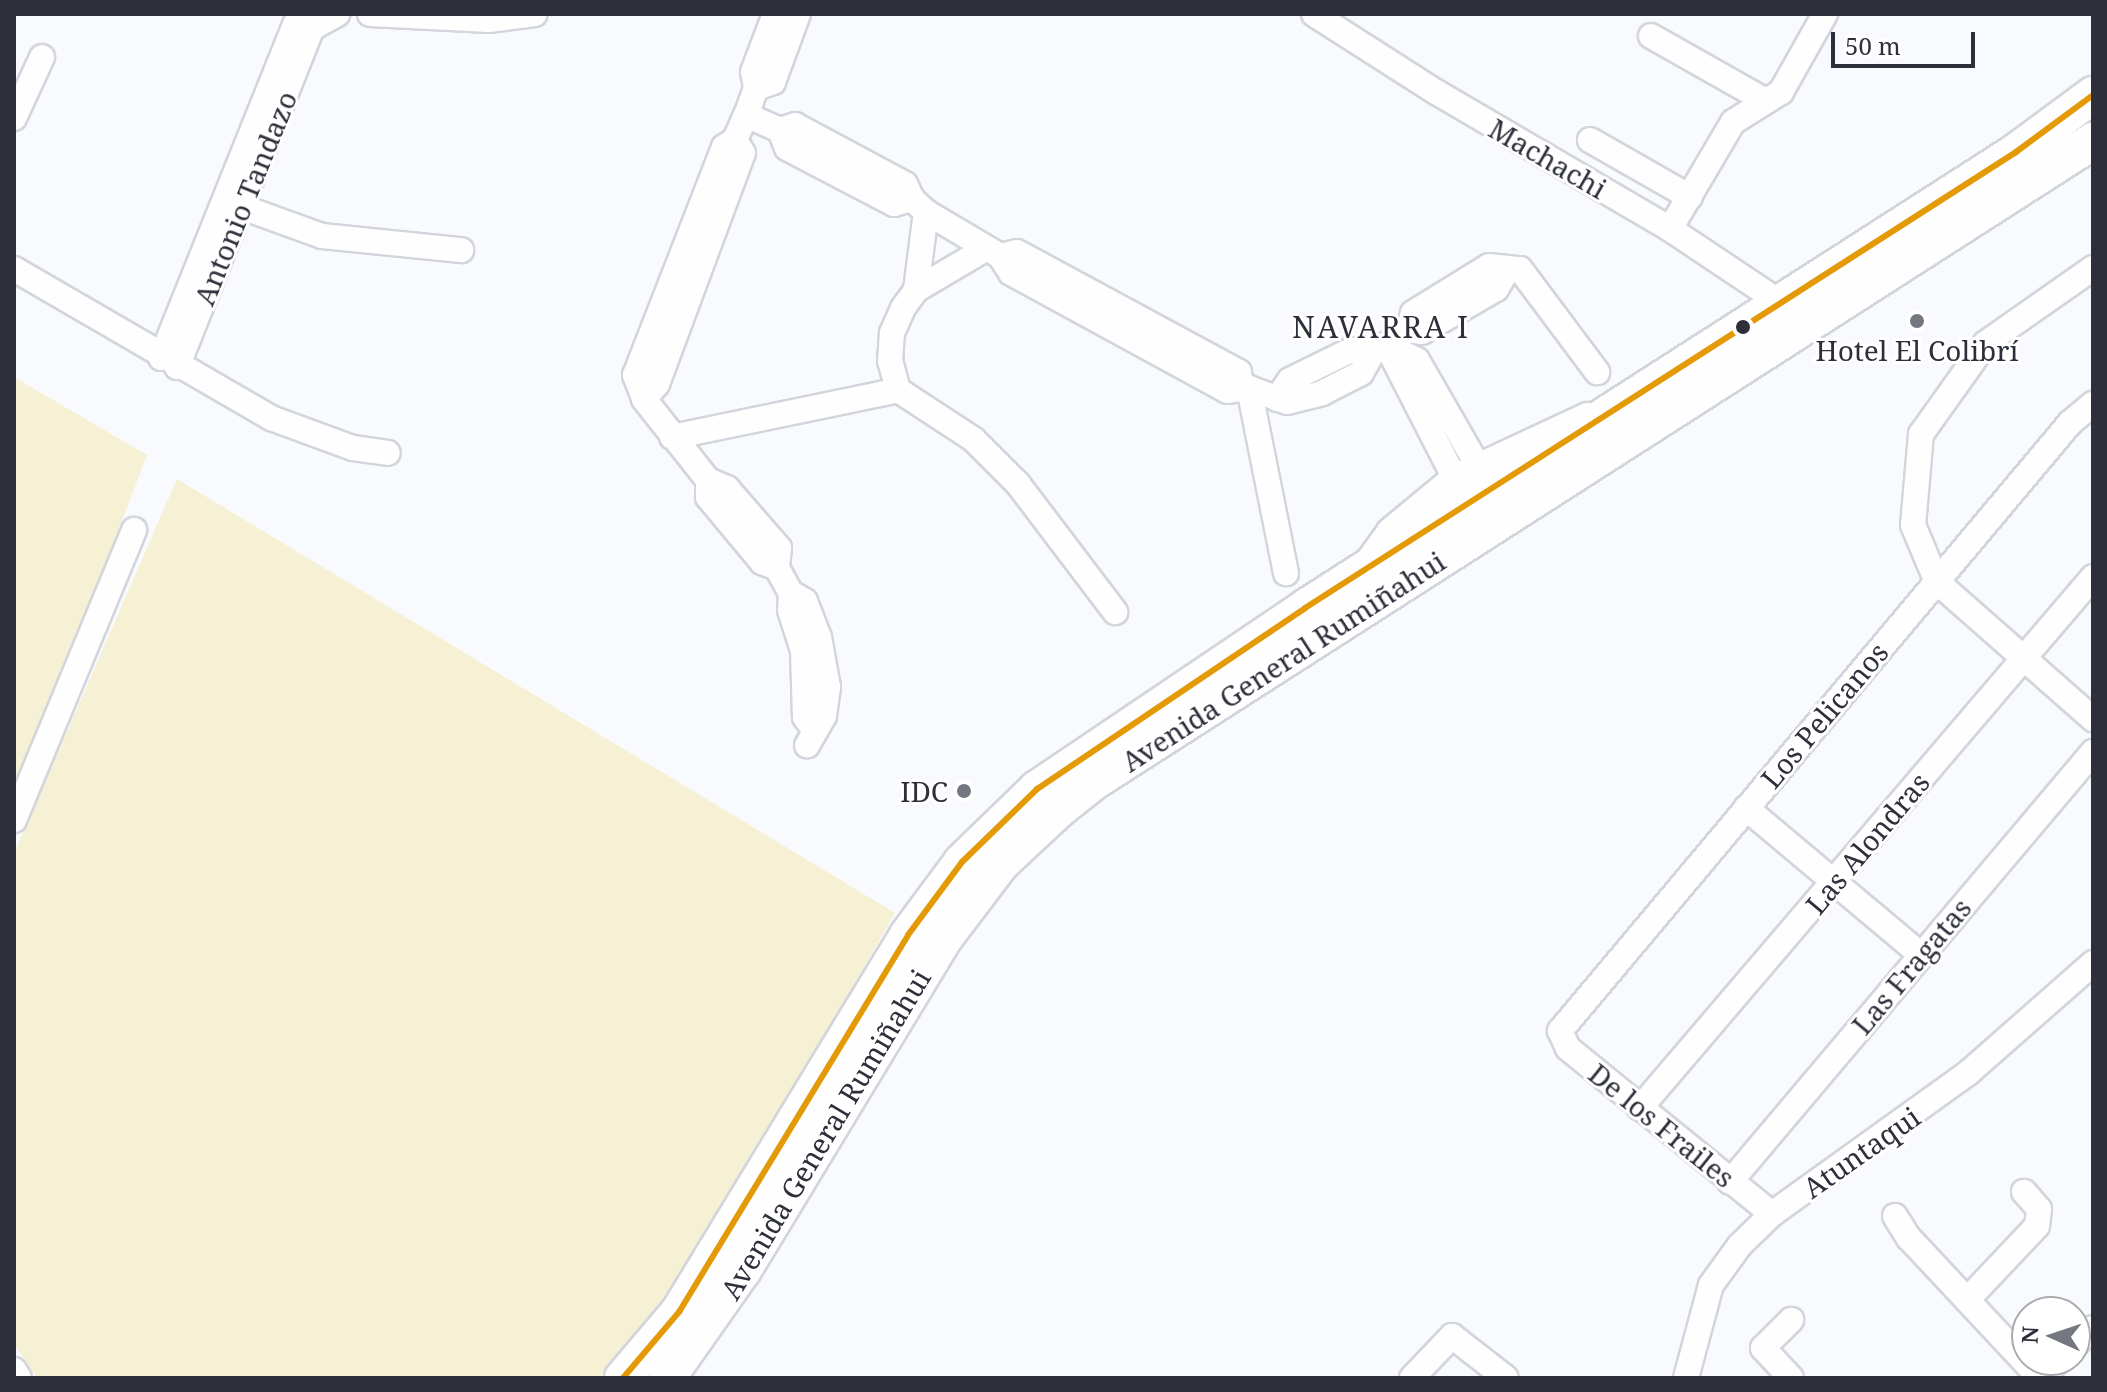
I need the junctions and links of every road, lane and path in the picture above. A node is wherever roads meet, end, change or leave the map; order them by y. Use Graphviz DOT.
graph roads {
  1 [pos="337,14"];
  2 [pos="370,14"];
  3 [pos="535,14"];
  4 [pos="775,14"];
  5 [pos="798,14"];
  6 [pos="1314,14"];
  7 [pos="1825,14"];
  8 [pos="461,17"];
  9 [pos="299,22"];
  10 [pos="1651,36"];
  11 [pos="42,57"];
  12 [pos="756,88"];
  13 [pos="2093,95"];
  14 [pos="1766,101"];
  15 [pos="746,115"];
  16 [pos="14,118"];
  17 [pos="1590,140"];
  18 [pos="2093,141"];
  19 [pos="1690,197"];
  20 [pos="234,204"];
  21 [pos="919,206"];
  22 [pos="1670,229"];
  23 [pos="461,250"];
  24 [pos="993,252"];
  25 [pos="2093,268"];
  26 [pos="14,269"];
  27 [pos="916,290"];
  28 [pos="1781,303"];
  29 [pos="1380,350"];
  30 [pos="169,362"];
  31 [pos="1597,372"];
  32 [pos="1245,388"];
  33 [pos="898,390"];
  34 [pos="2093,404"];
  35 [pos="1610,412"];
  36 [pos="672,437"];
  37 [pos="388,453"];
  38 [pos="1478,466"];
  39 [pos="1454,477"];
  40 [pos="134,530"];
  41 [pos="1362,571"];
  42 [pos="1286,573"];
  43 [pos="2093,577"];
  44 [pos="1937,582"];
  45 [pos="1115,612"];
  46 [pos="2023,657"];
  47 [pos="2093,719"];
  48 [pos="810,737"];
  49 [pos="2093,752"];
  50 [pos="1746,808"];
  51 [pos="14,820"];
  52 [pos="1834,882"];
  53 [pos="1921,955"];
  54 [pos="2093,963"];
  55 [pos="1560,1031"];
  56 [pos="1640,1108"];
  57 [pos="1730,1182"];
  58 [pos="2024,1192"];
  59 [pos="1772,1214"];
  60 [pos="1895,1216"];
  61 [pos="1968,1299"];
  62 [pos="1791,1320"];
  63 [pos="2011,1346"];
  64 [pos="14,1370"];
  65 [pos="19,1378"];
  66 [pos="623,1378"];
  67 [pos="667,1378"];
  68 [pos="1412,1378"];
  69 [pos="1506,1378"];
  70 [pos="1686,1378"];
  71 [pos="1791,1378"];
  1 -- 9 [label="street, Antonio Tandazo"];
  2 -- 8 [label="street"];
  3 -- 8 [label="street"];
  4 -- 12 [label="street"];
  5 -- 12 [label="street"];
  6 -- 22 [label="street, Machachi"];
  7 -- 14 [label="street"];
  9 -- 20 [label="street, Antonio Tandazo"];
  10 -- 14 [label="street"];
  11 -- 16 [label="street"];
  12 -- 15 [label="street"];
  13 -- 28 [label="highway, Avenida General Rumiñahui"];
  14 -- 19 [label="street"];
  15 -- 21 [label="street"];
  15 -- 36 [label="street"];
  17 -- 19 [label="street"];
  18 -- 67 [label="highway, Avenida General Rumiñahui"];
  19 -- 22 [label="street"];
  20 -- 23 [label="street"];
  20 -- 30 [label="street, Antonio Tandazo"];
  21 -- 24 [label="street"];
  21 -- 27 [label="street"];
  22 -- 28 [label="street, Machachi"];
  24 -- 27 [label="street"];
  24 -- 32 [label="street"];
  25 -- 44 [label="street"];
  26 -- 30 [label="street"];
  27 -- 33 [label="street"];
  28 -- 35 [label="highway, Avenida General Rumiñahui"];
  29 -- 31 [label="street"];
  29 -- 32 [label="street"];
  29 -- 38 [label="street"];
  29 -- 39 [label="street"];
  30 -- 37 [label="street"];
  32 -- 42 [label="street"];
  33 -- 36 [label="street"];
  33 -- 45 [label="street"];
  34 -- 44 [label="street, Los Pelicanos"];
  35 -- 38 [label="street"];
  35 -- 41 [label="highway, Avenida General Rumiñahui"];
  36 -- 48 [label="street"];
  38 -- 39 [label="street"];
  39 -- 41 [label="street"];
  40 -- 51 [label="street"];
  41 -- 66 [label="highway, Avenida General Rumiñahui"];
  43 -- 46 [label="street, Las Alondras"];
  44 -- 46 [label="street"];
  44 -- 50 [label="street, Los Pelicanos"];
  46 -- 47 [label="street"];
  46 -- 52 [label="street, Las Alondras"];
  49 -- 53 [label="street, Las Fragatas"];
  50 -- 52 [label="street"];
  50 -- 55 [label="street, Los Pelicanos"];
  52 -- 53 [label="street"];
  52 -- 56 [label="street, Las Alondras"];
  53 -- 57 [label="street, Las Fragatas"];
  54 -- 59 [label="street, Atuntaqui"];
  55 -- 56 [label="street, De los Frailes"];
  56 -- 57 [label="street, De los Frailes"];
  57 -- 59 [label="street, De los Frailes"];
  58 -- 61 [label="street"];
  59 -- 70 [label="street, Atuntaqui"];
  60 -- 61 [label="street"];
  61 -- 63 [label="street"];
  62 -- 71 [label="street"];
  64 -- 65 [label="street"];
  68 -- 69 [label="street"];
}
